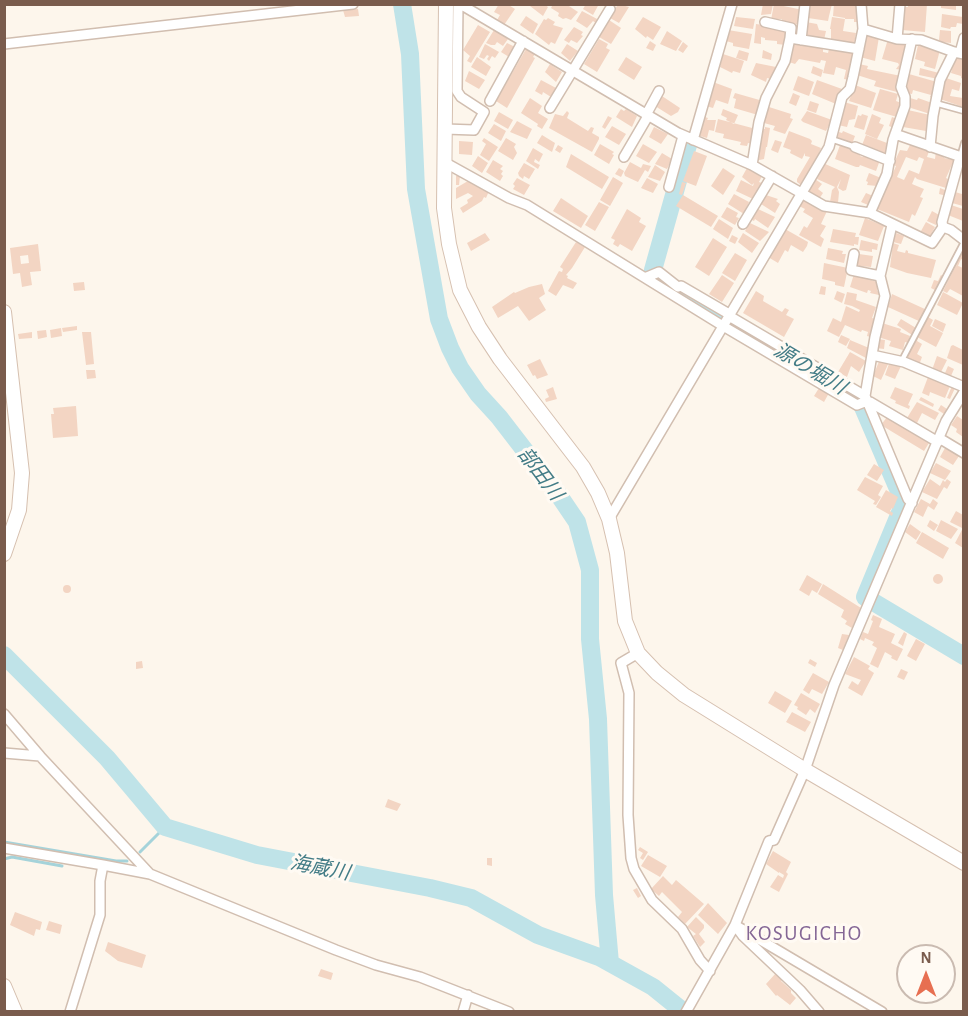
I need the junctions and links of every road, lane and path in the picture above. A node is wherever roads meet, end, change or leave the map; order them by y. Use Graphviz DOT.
graph roads {
  1 [pos="353,4"];
  2 [pos="446,4"];
  3 [pos="459,4"];
  4 [pos="732,4"];
  5 [pos="805,4"];
  6 [pos="861,4"];
  7 [pos="900,4"];
  8 [pos="610,9"];
  9 [pos="765,22"];
  10 [pos="863,29"];
  11 [pos="790,38"];
  12 [pos="963,38"];
  13 [pos="897,39"];
  14 [pos="912,39"];
  15 [pos="801,40"];
  16 [pos="523,41"];
  17 [pos="4,44"];
  18 [pos="859,49"];
  19 [pos="959,53"];
  20 [pos="572,71"];
  21 [pos="659,92"];
  22 [pos="490,102"];
  23 [pos="935,103"];
  24 [pos="550,108"];
  25 [pos="963,111"];
  26 [pos="647,116"];
  27 [pos="445,129"];
  28 [pos="895,134"];
  29 [pos="683,136"];
  30 [pos="831,139"];
  31 [pos="693,140"];
  32 [pos="963,143"];
  33 [pos="855,147"];
  34 [pos="930,147"];
  35 [pos="624,157"];
  36 [pos="962,158"];
  37 [pos="890,161"];
  38 [pos="444,162"];
  39 [pos="752,165"];
  40 [pos="772,176"];
  41 [pos="669,188"];
  42 [pos="802,193"];
  43 [pos="870,213"];
  44 [pos="743,224"];
  45 [pos="892,225"];
  46 [pos="943,227"];
  47 [pos="963,241"];
  48 [pos="854,254"];
  49 [pos="880,276"];
  50 [pos="647,277"];
  51 [pos="4,312"];
  52 [pos="726,319"];
  53 [pos="872,355"];
  54 [pos="902,362"];
  55 [pos="963,387"];
  56 [pos="963,392"];
  57 [pos="864,401"];
  58 [pos="938,440"];
  59 [pos="963,453"];
  60 [pos="912,503"];
  61 [pos="609,519"];
  62 [pos="6,545"];
  63 [pos="638,654"];
  64 [pos="4,714"];
  65 [pos="4,753"];
  66 [pos="40,756"];
  67 [pos="805,770"];
  68 [pos="4,848"];
  69 [pos="963,863"];
  70 [pos="103,865"];
  71 [pos="150,874"];
  72 [pos="735,925"];
  73 [pos="709,972"];
  74 [pos="4,986"];
  75 [pos="468,995"];
  76 [pos="15,1011"];
  77 [pos="70,1011"];
  78 [pos="463,1011"];
  79 [pos="509,1011"];
  80 [pos="686,1011"];
  81 [pos="819,1011"];
  82 [pos="882,1011"];
  1 -- 17 [label="street"];
  2 -- 27 [label="street"];
  3 -- 16 [label="street"];
  3 -- 27 [label="street"];
  4 -- 31 [label="street"];
  5 -- 15 [label="street"];
  6 -- 10 [label="street"];
  7 -- 13 [label="street"];
  8 -- 20 [label="street"];
  9 -- 11 [label="street"];
  10 -- 13 [label="street"];
  10 -- 18 [label="street"];
  11 -- 15 [label="street"];
  11 -- 39 [label="street"];
  12 -- 19 [label="street"];
  13 -- 14 [label="street"];
  14 -- 19 [label="street"];
  14 -- 28 [label="street"];
  15 -- 18 [label="street"];
  16 -- 20 [label="street"];
  16 -- 22 [label="street"];
  18 -- 30 [label="street"];
  19 -- 23 [label="street"];
  20 -- 24 [label="street"];
  20 -- 26 [label="street"];
  21 -- 26 [label="street"];
  23 -- 25 [label="lane"];
  23 -- 34 [label="street"];
  26 -- 29 [label="street"];
  26 -- 35 [label="street"];
  27 -- 38 [label="street"];
  28 -- 34 [label="street"];
  28 -- 37 [label="street"];
  29 -- 31 [label="street"];
  29 -- 41 [label="street"];
  30 -- 33 [label="lane"];
  30 -- 42 [label="street"];
  31 -- 39 [label="street"];
  32 -- 36 [label="lane"];
  33 -- 37 [label="street"];
  34 -- 36 [label="street"];
  36 -- 46 [label="street"];
  37 -- 43 [label="street"];
  38 -- 50 [label="street"];
  38 -- 61 [label="street"];
  39 -- 40 [label="street"];
  40 -- 42 [label="street"];
  40 -- 44 [label="street"];
  42 -- 43 [label="street"];
  42 -- 52 [label="street"];
  43 -- 45 [label="street"];
  45 -- 46 [label="street"];
  45 -- 49 [label="street"];
  46 -- 47 [label="street"];
  47 -- 54 [label="lane"];
  48 -- 49 [label="street"];
  49 -- 53 [label="street"];
  50 -- 52 [label="street"];
  50 -- 52 [label="street"];
  51 -- 62 [label="street"];
  52 -- 57 [label="street"];
  52 -- 61 [label="street"];
  53 -- 54 [label="street"];
  53 -- 57 [label="street"];
  54 -- 55 [label="street"];
  56 -- 58 [label="street"];
  57 -- 58 [label="street"];
  57 -- 60 [label="street"];
  58 -- 59 [label="street"];
  58 -- 60 [label="street"];
  60 -- 67 [label="street"];
  61 -- 63 [label="street"];
  63 -- 67 [label="street"];
  63 -- 73 [label="street"];
  64 -- 66 [label="street"];
  65 -- 66 [label="street"];
  66 -- 71 [label="street"];
  67 -- 69 [label="street"];
  67 -- 72 [label="street"];
  68 -- 70 [label="street"];
  70 -- 71 [label="street"];
  70 -- 77 [label="street"];
  71 -- 75 [label="street"];
  72 -- 73 [label="street"];
  72 -- 81 [label="street"];
  72 -- 82 [label="street"];
  73 -- 80 [label="street"];
  74 -- 76 [label="street"];
  75 -- 78 [label="street"];
  75 -- 79 [label="street"];
}
